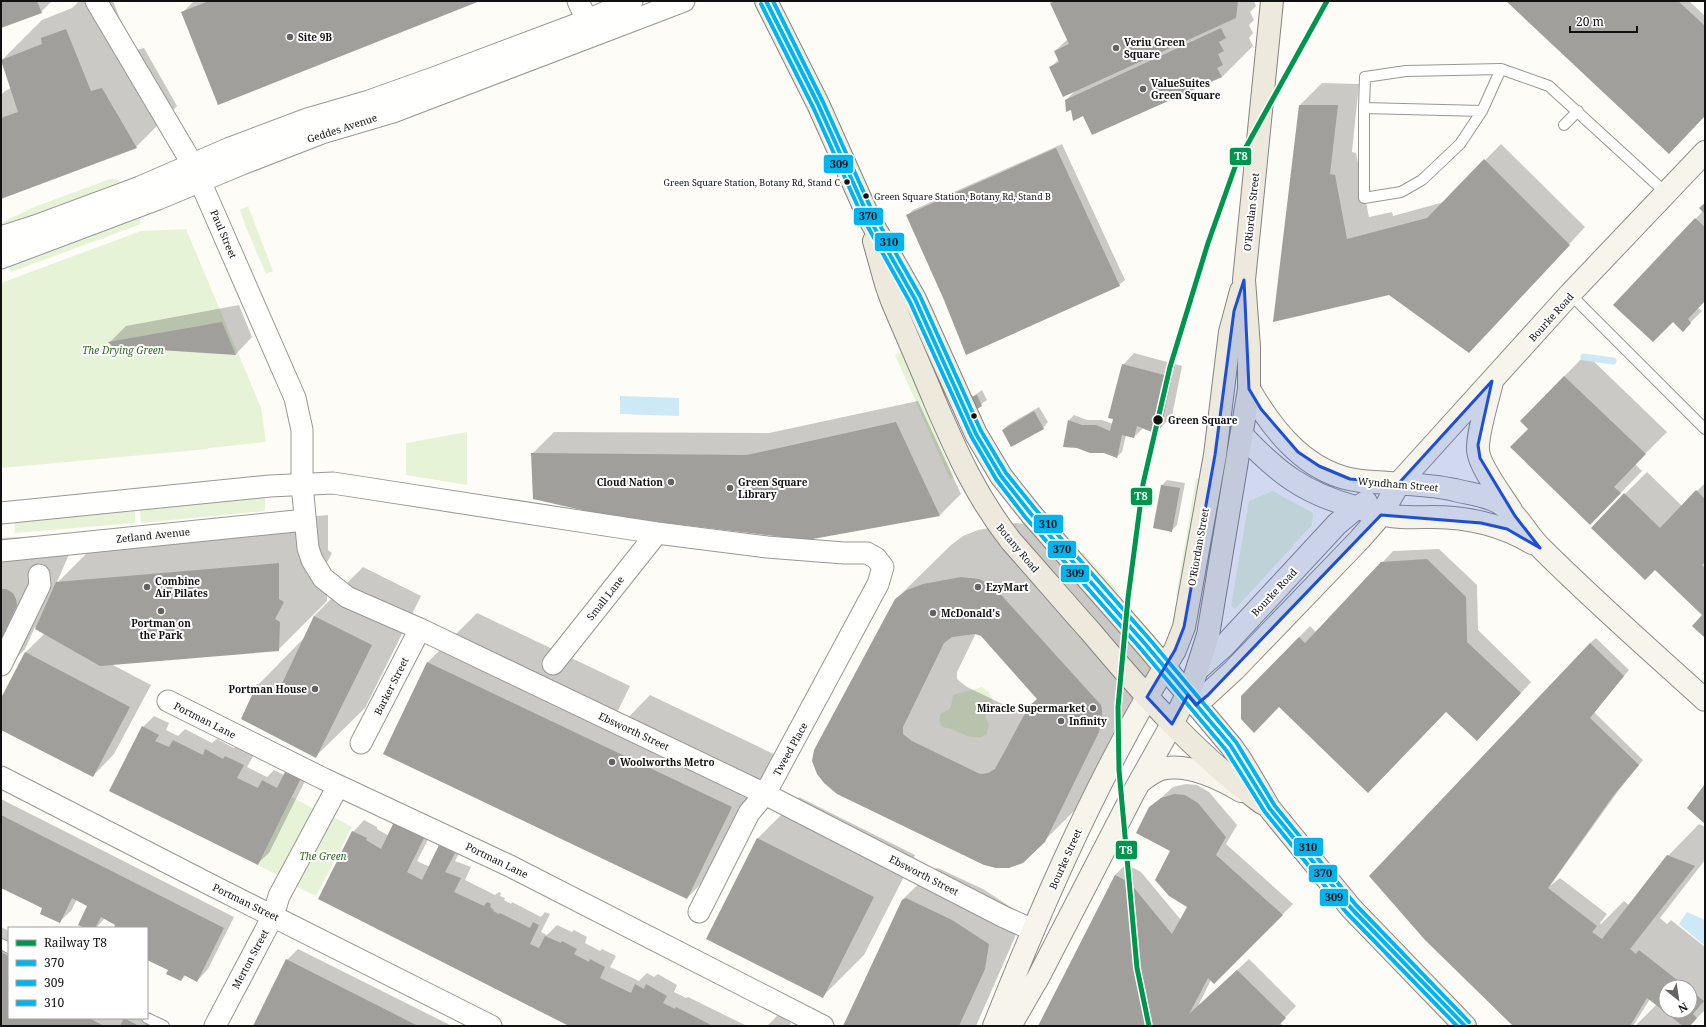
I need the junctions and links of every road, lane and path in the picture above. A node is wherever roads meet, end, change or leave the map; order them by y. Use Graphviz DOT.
graph roads {
  1 [pos="96,1"];
  2 [pos="578,1"];
  3 [pos="632,1"];
  4 [pos="684,1"];
  5 [pos="766,1"];
  6 [pos="1272,1"];
  7 [pos="587,20"];
  8 [pos="1501,69"];
  9 [pos="1364,108"];
  10 [pos="1482,111"];
  11 [pos="1578,111"];
  12 [pos="1564,125"];
  13 [pos="1705,152"];
  14 [pos="197,173"];
  15 [pos="1666,193"];
  16 [pos="869,218"];
  17 [pos="1,237"];
  18 [pos="1,258"];
  19 [pos="1244,280"];
  20 [pos="1570,294"];
  21 [pos="1492,381"];
  22 [pos="1223,389"];
  23 [pos="1249,389"];
  24 [pos="1705,429"];
  25 [pos="1242,435"];
  26 [pos="1399,483"];
  27 [pos="302,484"];
  28 [pos="1356,508"];
  29 [pos="1,514"];
  30 [pos="1381,515"];
  31 [pos="1514,516"];
  32 [pos="305,520"];
  33 [pos="657,533"];
  34 [pos="1540,548"];
  35 [pos="1,551"];
  36 [pos="39,575"];
  37 [pos="420,629"];
  38 [pos="553,664"];
  39 [pos="1,665"];
  40 [pos="1198,669"];
  41 [pos="1181,687"];
  42 [pos="1147,697"];
  43 [pos="1705,700"];
  44 [pos="168,701"];
  45 [pos="1172,724"];
  46 [pos="361,743"];
  47 [pos="1,777"];
  48 [pos="1140,782"];
  49 [pos="338,786"];
  50 [pos="765,794"];
  51 [pos="1270,809"];
  52 [pos="699,912"];
  53 [pos="274,916"];
  54 [pos="1032,930"];
  55 [pos="148,1018"];
  56 [pos="164,1026"];
  57 [pos="215,1026"];
  58 [pos="492,1026"];
  59 [pos="823,1026"];
  60 [pos="994,1026"];
  61 [pos="1010,1026"];
  62 [pos="1465,1026"];
  1 -- 14 [label="street, Paul Street"];
  2 -- 7 [label="street"];
  3 -- 7 [label="street, Geddes Avenue"];
  4 -- 14 [label="street, Geddes Avenue"];
  5 -- 16 [label="main road, Botany Road"];
  6 -- 19 [label="main road, O'Riordan Street"];
  7 -- 14 [label="street, Geddes Avenue"];
  8 -- 9 [label="lane"];
  8 -- 10 [label="lane"];
  8 -- 11 [label="lane"];
  9 -- 10 [label="lane"];
  9 -- 10 [label="lane"];
  11 -- 12 [label="lane"];
  11 -- 15 [label="lane"];
  13 -- 15 [label="main road, Bourke Road"];
  14 -- 17 [label="street, Geddes Avenue"];
  14 -- 18 [label="street, Geddes Avenue"];
  14 -- 27 [label="street, Paul Street"];
  15 -- 20 [label="main road, Bourke Road"];
  16 -- 41 [label="main road, Botany Road"];
  16 -- 42 [label="main road, Botany Road"];
  19 -- 22 [label="main road, O'Riordan Street"];
  19 -- 23 [label="main road, O'Riordan Street"];
  20 -- 21 [label="main road, Bourke Road"];
  20 -- 24 [label="lane"];
  21 -- 26 [label="main road, Bourke Road"];
  21 -- 31 [label="main road"];
  22 -- 25 [label="main road, O'Riordan Street"];
  22 -- 41 [label="main road, O'Riordan Street"];
  23 -- 25 [label="main road, O'Riordan Street"];
  23 -- 26 [label="main road, Wyndham Street"];
  25 -- 28 [label="main road, Wyndham Street"];
  25 -- 40 [label="main road, O'Riordan Street"];
  26 -- 28 [label="main road, Bourke Road"];
  26 -- 30 [label="main road, Bourke Road"];
  26 -- 31 [label="main road, Wyndham Street"];
  27 -- 29 [label="street"];
  27 -- 32 [label="street, Ebsworth Street"];
  27 -- 33 [label="street"];
  28 -- 30 [label="main road, Wyndham Street"];
  28 -- 40 [label="main road, Bourke Road"];
  30 -- 34 [label="main road, Wyndham Street"];
  30 -- 41 [label="main road, Bourke Road"];
  31 -- 34 [label="main road, Wyndham Street"];
  32 -- 35 [label="street, Zetland Avenue"];
  32 -- 37 [label="street, Ebsworth Street"];
  33 -- 38 [label="street, Small Lane"];
  33 -- 50 [label="street, Tweed Place"];
  34 -- 43 [label="main road, Wyndham Street"];
  36 -- 39 [label="street"];
  37 -- 46 [label="street, Barker Street"];
  37 -- 50 [label="street, Ebsworth Street"];
  40 -- 41 [label="main road, Bourke Road"];
  41 -- 42 [label="main road, O'Riordan Street"];
  41 -- 45 [label="main road, Bourke Road"];
  41 -- 51 [label="main road, Botany Road"];
  42 -- 45 [label="main road, Botany Road"];
  42 -- 54 [label="main road, Bourke Street"];
  44 -- 49 [label="street, Portman Lane"];
  45 -- 48 [label="main road"];
  45 -- 51 [label="main road, Botany Road"];
  47 -- 53 [label="street, Portman Street"];
  48 -- 51 [label="main road"];
  48 -- 61 [label="main road"];
  49 -- 53 [label="street, Merton Street"];
  49 -- 59 [label="street, Portman Lane"];
  50 -- 52 [label="street, Tweed Place"];
  50 -- 54 [label="street, Ebsworth Street"];
  51 -- 62 [label="main road, Botany Road"];
  53 -- 57 [label="street, Merton Street"];
  53 -- 58 [label="street, Portman Street"];
  54 -- 60 [label="main road, Bourke Street"];
  55 -- 56 [label="lane"];
}
